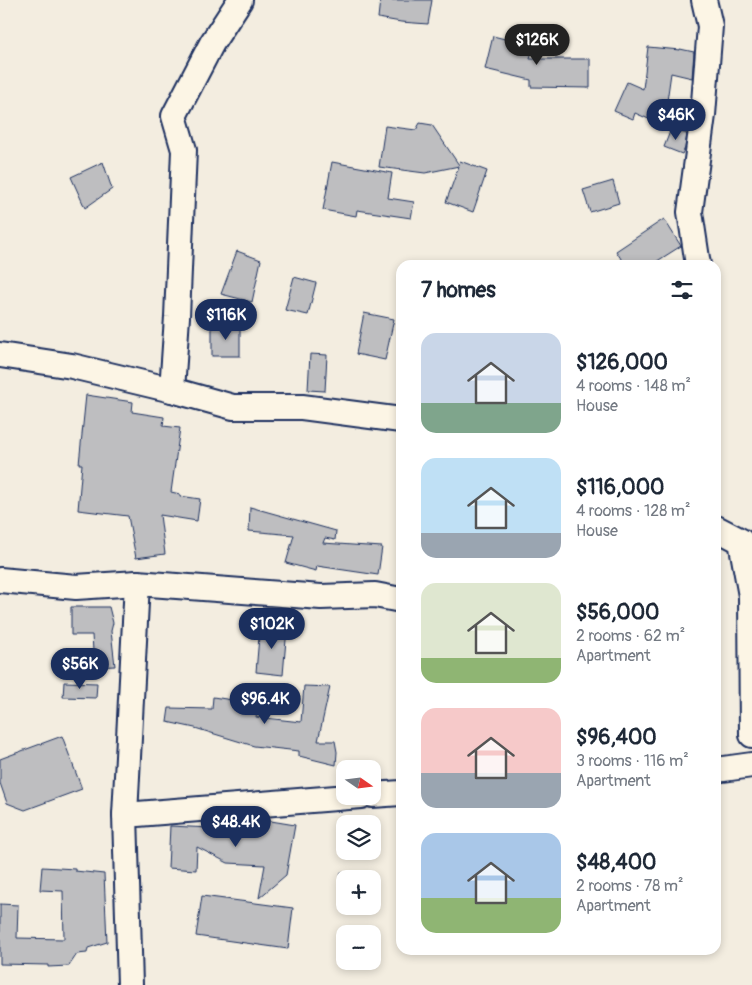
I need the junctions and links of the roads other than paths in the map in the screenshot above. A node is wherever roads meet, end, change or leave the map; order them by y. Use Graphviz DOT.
graph roads {
  1 [pos="240,0"];
  2 [pos="704,0"];
  3 [pos="697,260"];
  4 [pos="0,355"];
  5 [pos="172,390"];
  6 [pos="396,419"];
  7 [pos="721,531"];
  8 [pos="0,580"];
  9 [pos="137,583"];
  10 [pos="396,599"];
  11 [pos="752,736"];
  12 [pos="752,765"];
  13 [pos="721,769"];
  14 [pos="396,793"];
  15 [pos="381,794"];
  16 [pos="336,798"];
  17 [pos="125,815"];
  18 [pos="130,985"];
  1 -- 5 [label="street"];
  2 -- 3 [label="street"];
  4 -- 5 [label="street"];
  5 -- 6 [label="street"];
  7 -- 11 [label="street"];
  8 -- 9 [label="street"];
  9 -- 10 [label="street"];
  9 -- 17 [label="street"];
  12 -- 13 [label="street"];
  14 -- 15 [label="street"];
  16 -- 17 [label="street"];
  17 -- 18 [label="street"];
}
